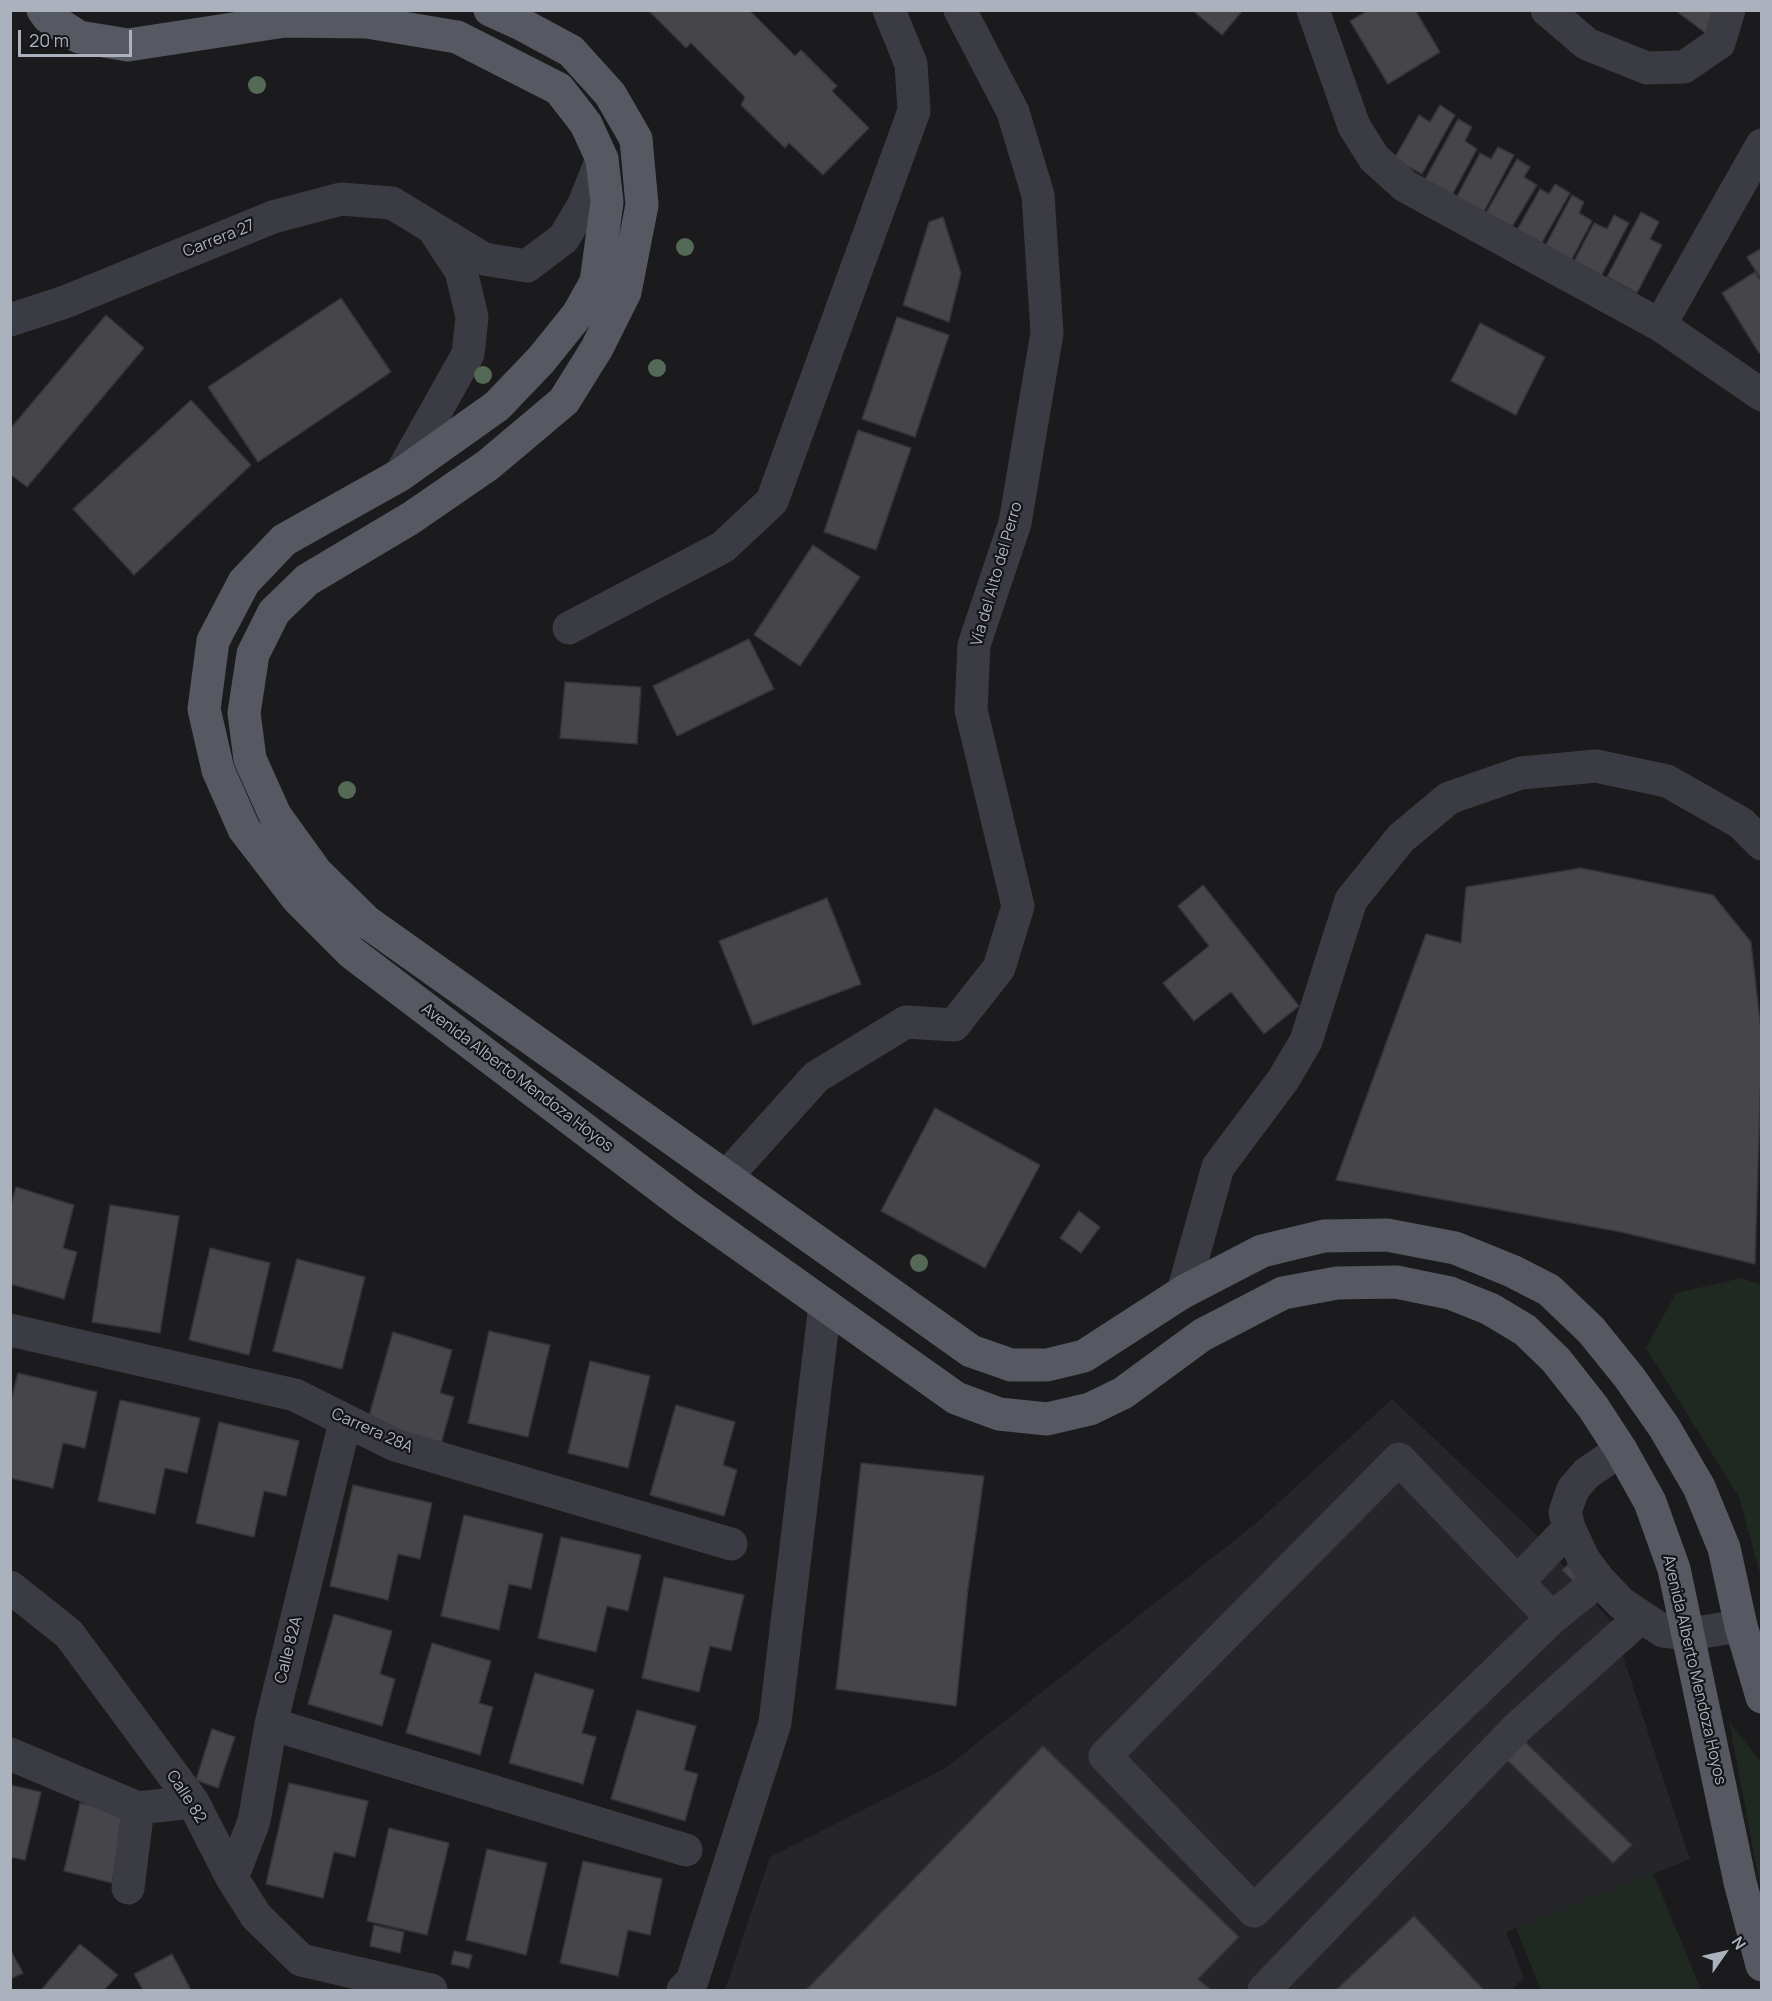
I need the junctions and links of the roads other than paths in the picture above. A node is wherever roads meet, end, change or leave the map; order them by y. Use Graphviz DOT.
graph roads {
  1 [pos="43,10"];
  2 [pos="490,10"];
  3 [pos="889,10"];
  4 [pos="960,10"];
  5 [pos="1314,10"];
  6 [pos="1547,10"];
  7 [pos="1729,10"];
  8 [pos="1761,145"];
  9 [pos="602,159"];
  10 [pos="430,224"];
  11 [pos="10,320"];
  12 [pos="1660,325"];
  13 [pos="1761,395"];
  14 [pos="400,475"];
  15 [pos="569,627"];
  16 [pos="1761,844"];
  17 [pos="726,1177"];
  18 [pos="1183,1292"];
  19 [pos="825,1305"];
  20 [pos="10,1330"];
  21 [pos="345,1422"];
  22 [pos="1621,1450"];
  23 [pos="1569,1528"];
  24 [pos="731,1544"];
  25 [pos="1599,1580"];
  26 [pos="1518,1582"];
  27 [pos="10,1587"];
  28 [pos="1641,1617"];
  29 [pos="1552,1618"];
  30 [pos="1741,1626"];
  31 [pos="1688,1634"];
  32 [pos="1761,1697"];
  33 [pos="271,1724"];
  34 [pos="10,1754"];
  35 [pos="193,1802"];
  36 [pos="138,1808"];
  37 [pos="686,1850"];
  38 [pos="232,1878"];
  39 [pos="128,1887"];
  40 [pos="1761,1965"];
  41 [pos="431,1990"];
  42 [pos="682,1990"];
  43 [pos="1264,1990"];
  1 -- 9 [label="main road, Avenida Alberto Mendoza Hoyos"];
  2 -- 17 [label="main road"];
  3 -- 15 [label="street"];
  4 -- 17 [label="street, Vía del Alto del Perro"];
  5 -- 12 [label="street"];
  6 -- 7 [label="street"];
  8 -- 12 [label="street"];
  9 -- 10 [label="street, Carrera 27"];
  9 -- 14 [label="main road, Avenida Alberto Mendoza Hoyos"];
  10 -- 11 [label="street, Carrera 27"];
  10 -- 14 [label="street, Carrera 27"];
  12 -- 13 [label="street"];
  14 -- 19 [label="main road, Avenida Alberto Mendoza Hoyos"];
  16 -- 18 [label="street"];
  17 -- 18 [label="main road"];
  18 -- 30 [label="main road"];
  19 -- 22 [label="main road, Avenida Alberto Mendoza Hoyos"];
  19 -- 42 [label="street"];
  20 -- 21 [label="street, Carrera 28A"];
  21 -- 24 [label="street, Carrera 28A"];
  21 -- 33 [label="street, Calle 82A"];
  22 -- 23 [label="street"];
  22 -- 31 [label="main road, Avenida Alberto Mendoza Hoyos"];
  23 -- 25 [label="street"];
  23 -- 26 [label="street"];
  25 -- 28 [label="street"];
  25 -- 29 [label="street"];
  26 -- 29 [label="street"];
  26 -- 29 [label="street"];
  27 -- 35 [label="street, Calle 82"];
  28 -- 31 [label="street"];
  28 -- 43 [label="street"];
  30 -- 31 [label="street"];
  30 -- 32 [label="main road"];
  31 -- 40 [label="main road, Avenida Alberto Mendoza Hoyos"];
  33 -- 37 [label="street"];
  33 -- 38 [label="street, Calle 82A"];
  34 -- 36 [label="street"];
  35 -- 36 [label="street"];
  35 -- 38 [label="street, Calle 82"];
  36 -- 39 [label="street"];
  38 -- 41 [label="street, Calle 82"];
}
